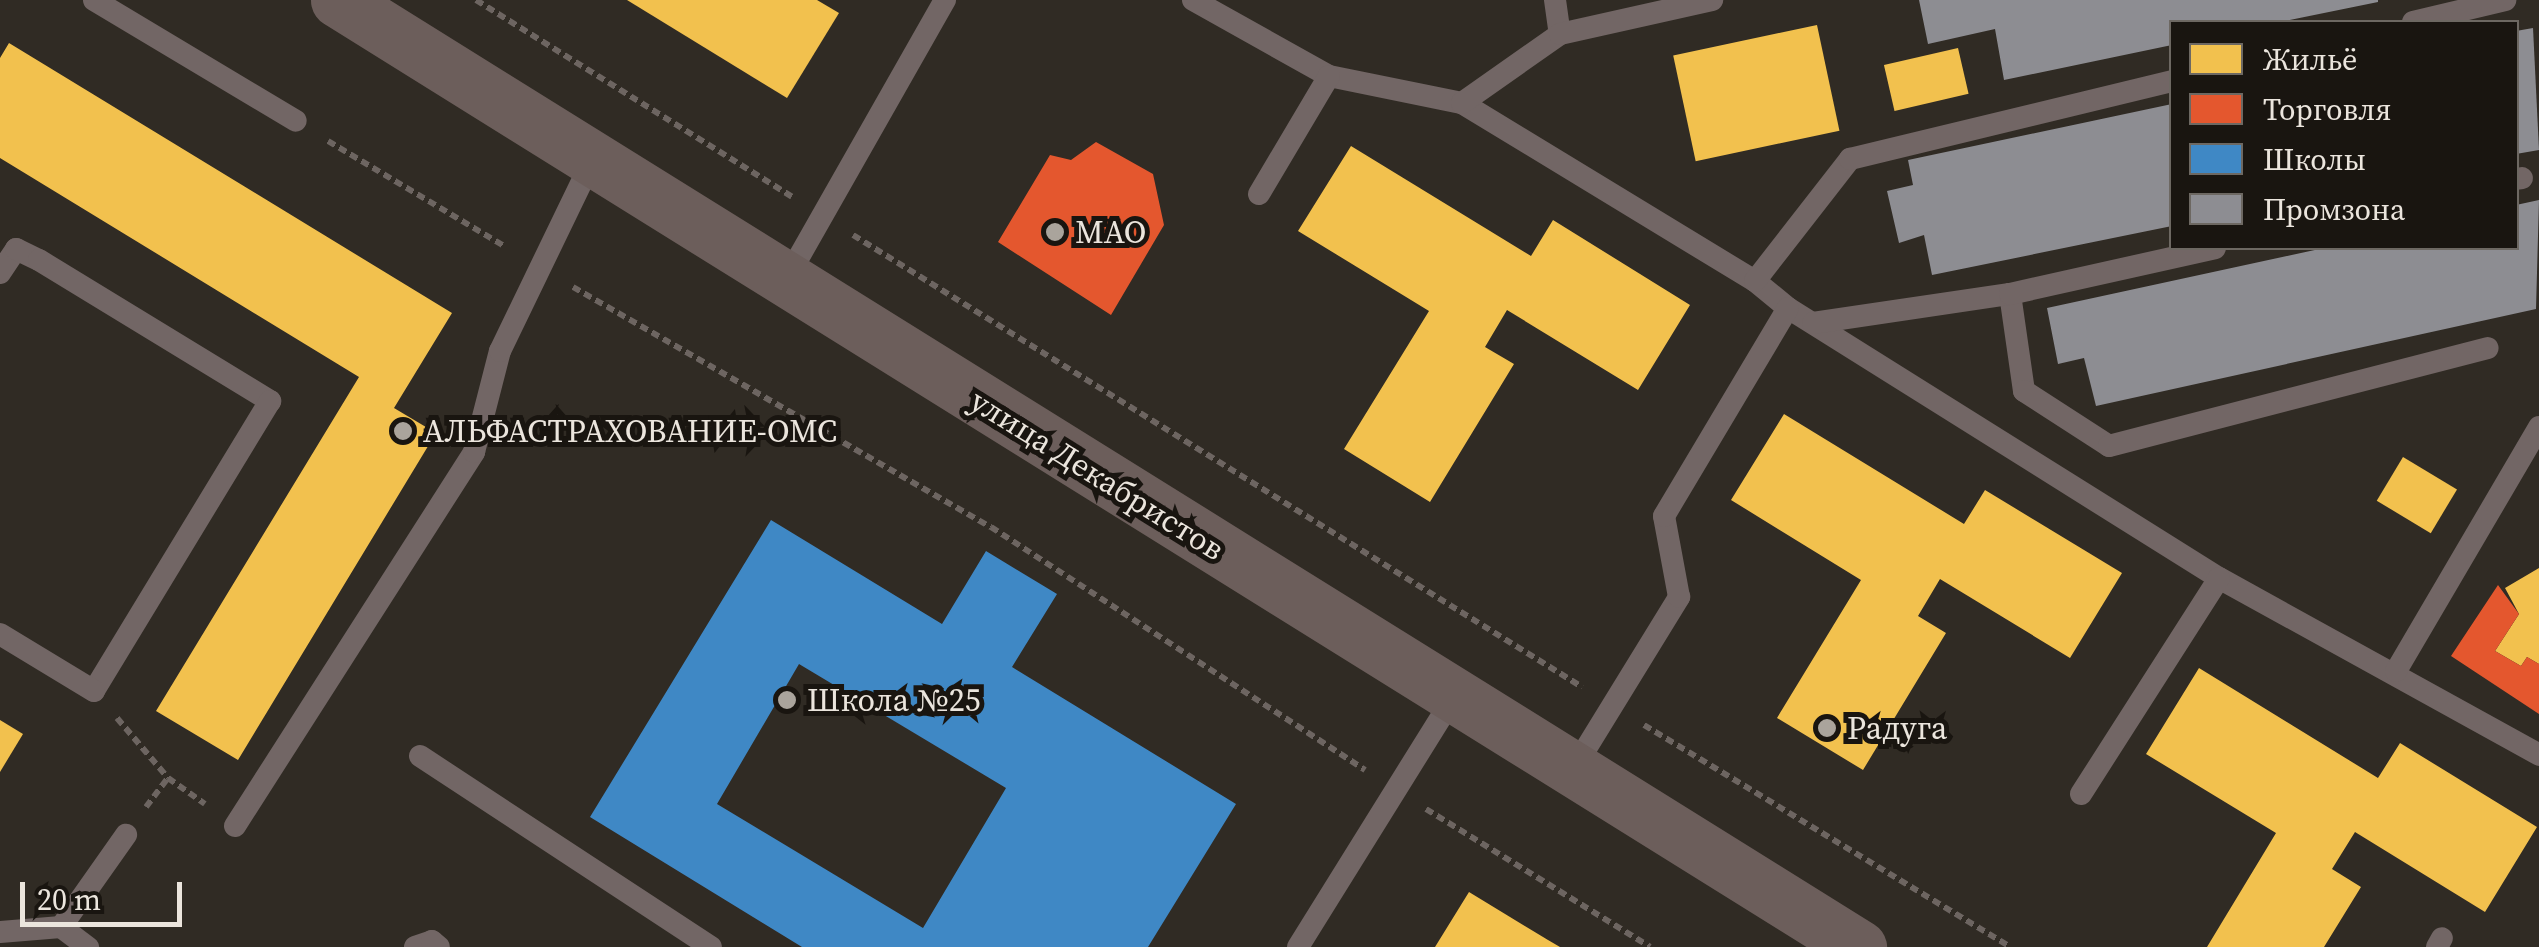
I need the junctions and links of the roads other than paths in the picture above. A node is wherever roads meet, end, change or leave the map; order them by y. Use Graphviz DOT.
graph roads {
  1 [pos="94,0"];
  2 [pos="338,0"];
  3 [pos="945,0"];
  4 [pos="1193,0"];
  5 [pos="1555,0"];
  6 [pos="1712,0"];
  7 [pos="2505,0"];
  8 [pos="2421,20"];
  9 [pos="1560,34"];
  10 [pos="1329,76"];
  11 [pos="2169,82"];
  12 [pos="1462,103"];
  13 [pos="296,121"];
  14 [pos="595,156"];
  15 [pos="1258,194"];
  16 [pos="2206,250"];
  17 [pos="0,273"];
  18 [pos="787,278"];
  19 [pos="1755,281"];
  20 [pos="2010,294"];
  21 [pos="1788,308"];
  22 [pos="1813,324"];
  23 [pos="2488,348"];
  24 [pos="2539,427"];
  25 [pos="2219,578"];
  26 [pos="0,634"];
  27 [pos="2396,671"];
  28 [pos="1454,696"];
  29 [pos="2539,754"];
  30 [pos="420,756"];
  31 [pos="1574,768"];
  32 [pos="2081,794"];
  33 [pos="234,826"];
  34 [pos="126,835"];
  35 [pos="61,927"];
  36 [pos="0,932"];
  37 [pos="88,947"];
  38 [pos="415,947"];
  39 [pos="439,947"];
  40 [pos="711,947"];
  41 [pos="1298,947"];
  42 [pos="1858,947"];
  1 -- 13 [label="lane"];
  2 -- 14 [label="street, улица Декабристов"];
  3 -- 18 [label="lane"];
  4 -- 10 [label="lane"];
  5 -- 9 [label="lane"];
  6 -- 9 [label="lane"];
  7 -- 8 [label="lane"];
  9 -- 12 [label="lane"];
  10 -- 12 [label="lane"];
  10 -- 15 [label="lane"];
  11 -- 19 [label="lane"];
  12 -- 19 [label="lane"];
  14 -- 18 [label="street, улица Декабристов"];
  14 -- 33 [label="lane"];
  16 -- 20 [label="lane"];
  17 -- 26 [label="lane"];
  18 -- 28 [label="street, улица Декабристов"];
  19 -- 21 [label="lane"];
  20 -- 22 [label="lane"];
  20 -- 23 [label="lane"];
  21 -- 22 [label="lane"];
  21 -- 31 [label="lane"];
  22 -- 25 [label="lane"];
  24 -- 27 [label="lane"];
  25 -- 27 [label="lane"];
  25 -- 32 [label="lane"];
  27 -- 29 [label="lane"];
  28 -- 31 [label="street, улица Декабристов"];
  28 -- 41 [label="lane"];
  30 -- 40 [label="lane"];
  31 -- 42 [label="street, улица Декабристов"];
  34 -- 35 [label="lane"];
  35 -- 36 [label="lane"];
  35 -- 37 [label="lane"];
  38 -- 39 [label="lane"];
}
